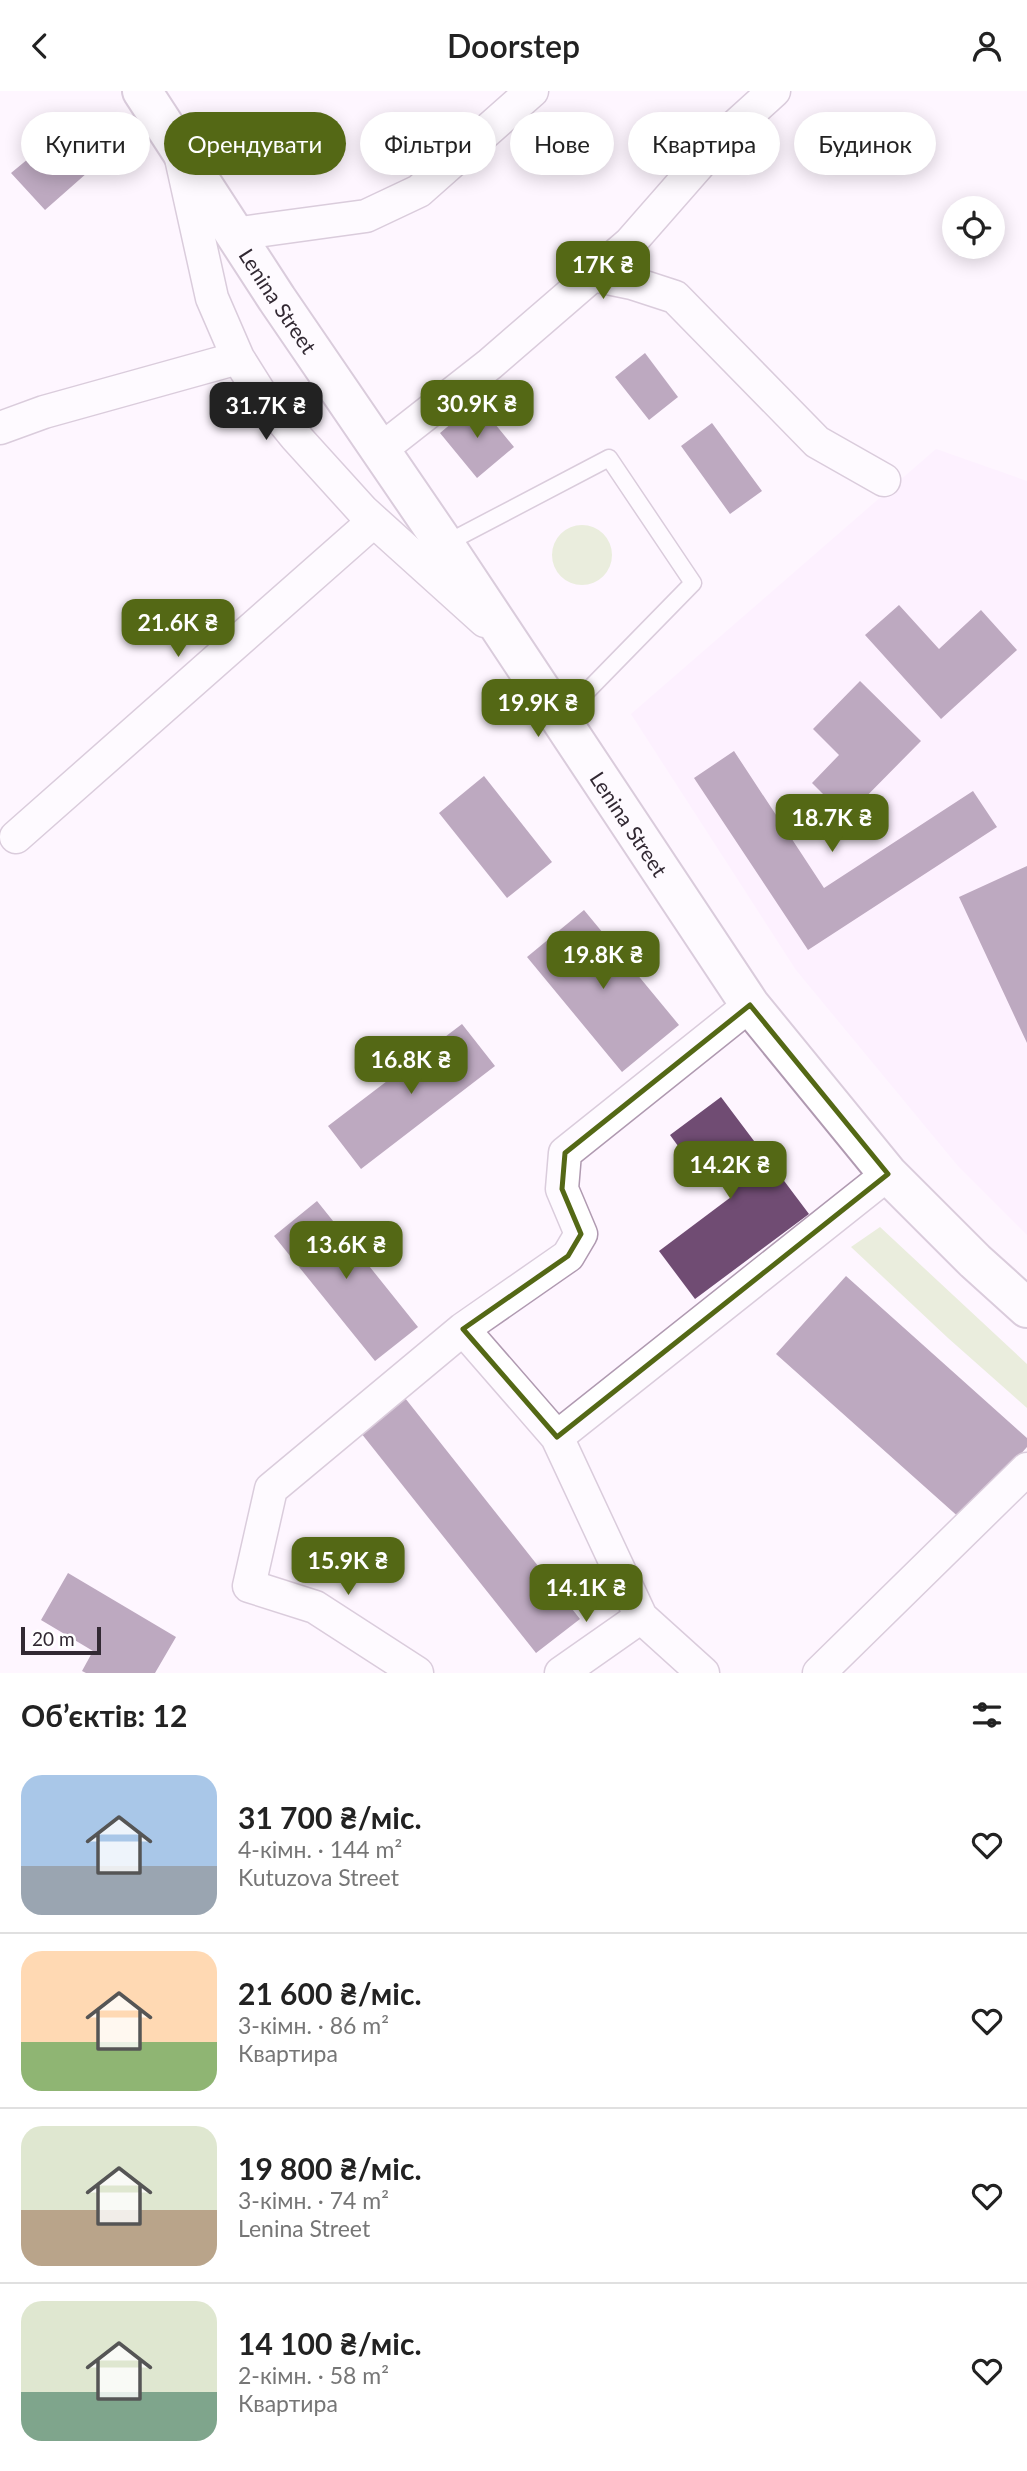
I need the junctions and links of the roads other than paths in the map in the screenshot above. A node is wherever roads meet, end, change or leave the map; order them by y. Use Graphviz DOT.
graph roads {
  1 [pos="142,91"];
  2 [pos="532,91"];
  3 [pos="774,91"];
  4 [pos="164,125"];
  5 [pos="184,175"];
  6 [pos="196,175"];
  7 [pos="234,234"];
  8 [pos="593,275"];
  9 [pos="238,358"];
  10 [pos="0,428"];
  11 [pos="379,451"];
  12 [pos="884,480"];
  13 [pos="374,521"];
  14 [pos="445,545"];
  15 [pos="509,643"];
  16 [pos="560,719"];
  17 [pos="16,837"];
  18 [pos="750,1005"];
  19 [pos="887,1174"];
  20 [pos="1027,1308"];
  21 [pos="463,1329"];
  22 [pos="557,1437"];
  23 [pos="1027,1469"];
  24 [pos="641,1617"];
  25 [pos="417,1673"];
  26 [pos="561,1673"];
  27 [pos="703,1673"];
  28 [pos="819,1673"];
  1 -- 4 [label="main road, Lenina Street"];
  2 -- 7 [label="street"];
  3 -- 8 [label="street"];
  5 -- 9 [label="street"];
  6 -- 7 [label="main road, Lenina Street"];
  7 -- 11 [label="main road, Lenina Street"];
  8 -- 11 [label="street"];
  8 -- 12 [label="street"];
  9 -- 10 [label="street"];
  9 -- 13 [label="street"];
  11 -- 14 [label="main road, Lenina Street"];
  13 -- 15 [label="street"];
  13 -- 17 [label="street"];
  14 -- 15 [label="main road, Lenina Street"];
  14 -- 16 [label="lane"];
  15 -- 16 [label="main road, Lenina Street"];
  16 -- 18 [label="main road, Lenina Street"];
  18 -- 19 [label="main road, Lenina Street"];
  18 -- 21 [label="street"];
  19 -- 20 [label="main road, Lenina Street"];
  19 -- 22 [label="street"];
  21 -- 22 [label="street"];
  21 -- 25 [label="street"];
  22 -- 24 [label="street"];
  23 -- 28 [label="street"];
  24 -- 26 [label="street"];
  24 -- 27 [label="street"];
}
